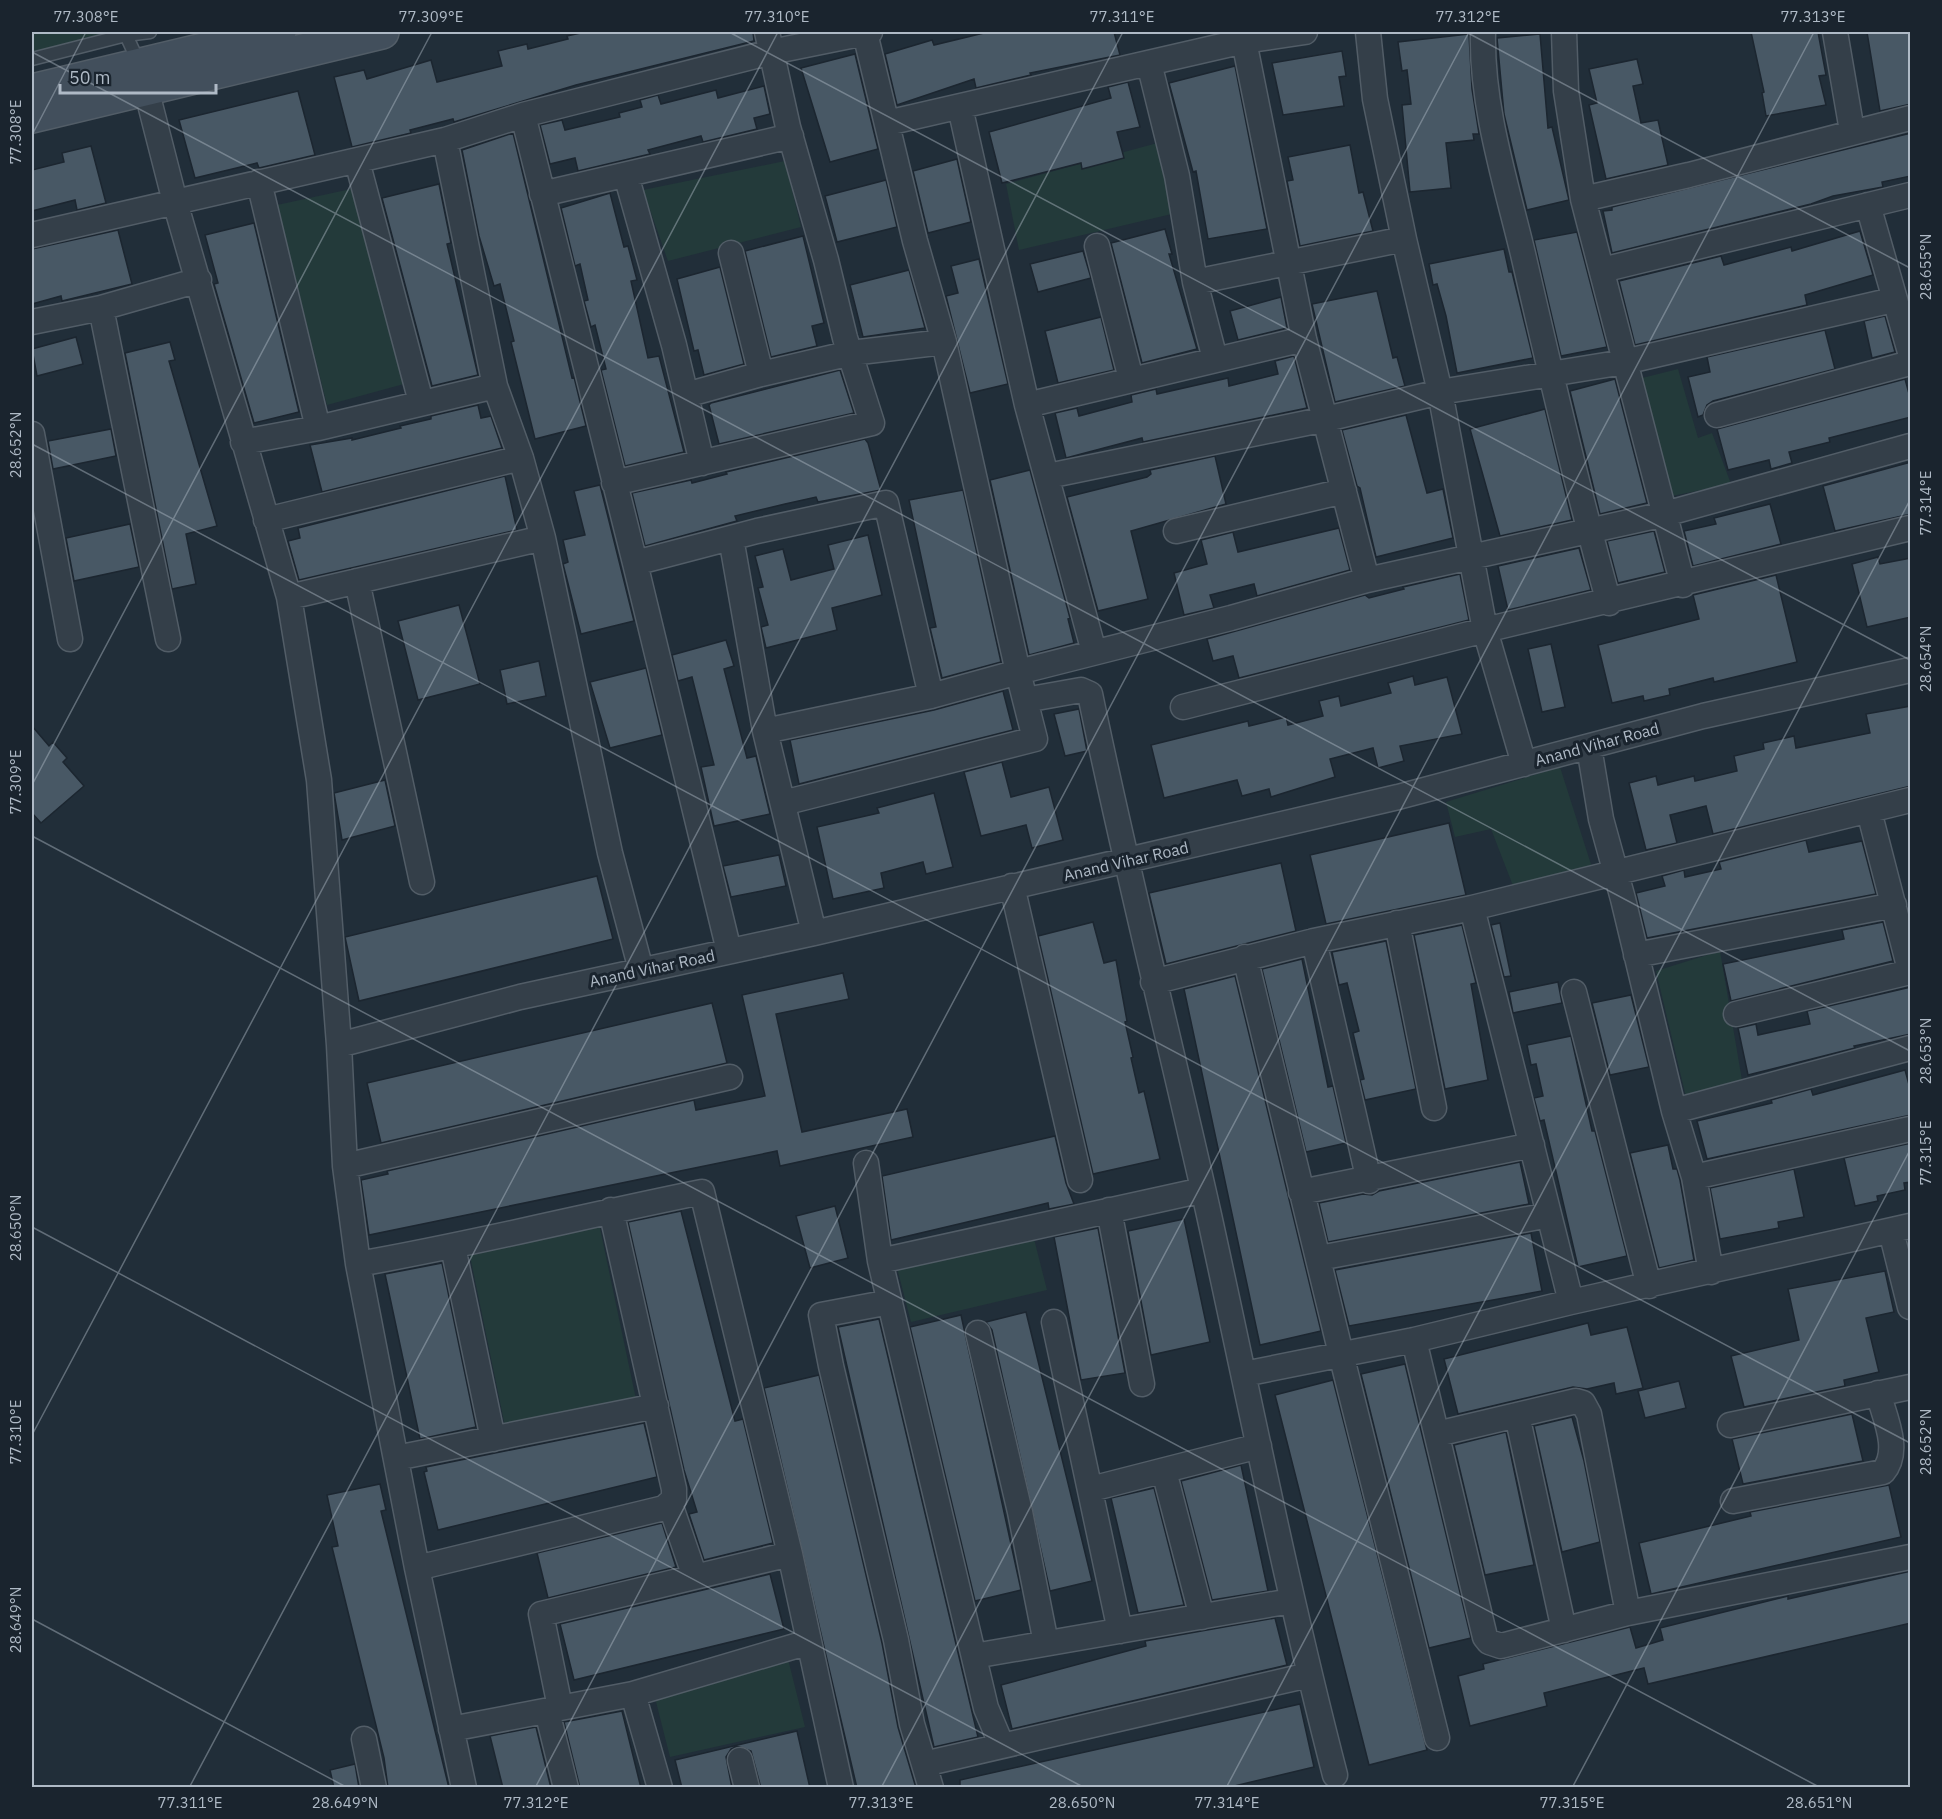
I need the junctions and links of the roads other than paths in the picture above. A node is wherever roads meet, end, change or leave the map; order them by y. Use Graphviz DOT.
graph roads {
  1 [pos="150,32"];
  2 [pos="279,32"];
  3 [pos="382,32"];
  4 [pos="868,32"];
  5 [pos="1305,32"];
  6 [pos="1368,32"];
  7 [pos="1483,32"];
  8 [pos="1564,32"];
  9 [pos="1835,32"];
  10 [pos="126,34"];
  11 [pos="1271,34"];
  12 [pos="226,37"];
  13 [pos="1244,41"];
  14 [pos="769,42"];
  15 [pos="32,59"];
  16 [pos="1149,63"];
  17 [pos="143,76"];
  18 [pos="32,91"];
  19 [pos="960,107"];
  20 [pos="523,115"];
  21 [pos="32,116"];
  22 [pos="1911,118"];
  23 [pos="887,123"];
  24 [pos="1852,131"];
  25 [pos="791,136"];
  26 [pos="445,140"];
  27 [pos="357,161"];
  28 [pos="626,175"];
  29 [pos="259,182"];
  30 [pos="543,194"];
  31 [pos="1911,195"];
  32 [pos="1583,199"];
  33 [pos="175,202"];
  34 [pos="1868,206"];
  35 [pos="32,235"];
  36 [pos="1404,239"];
  37 [pos="1097,246"];
  38 [pos="731,253"];
  39 [pos="1288,263"];
  40 [pos="1602,270"];
  41 [pos="199,280"];
  42 [pos="1196,282"];
  43 [pos="1893,300"];
  44 [pos="101,308"];
  45 [pos="32,322"];
  46 [pos="1304,339"];
  47 [pos="944,342"];
  48 [pos="1911,352"];
  49 [pos="850,353"];
  50 [pos="1215,359"];
  51 [pos="1624,362"];
  52 [pos="1911,363"];
  53 [pos="761,374"];
  54 [pos="1551,374"];
  55 [pos="1131,379"];
  56 [pos="495,386"];
  57 [pos="1440,392"];
  58 [pos="686,395"];
  59 [pos="421,402"];
  60 [pos="1027,405"];
  61 [pos="1717,415"];
  62 [pos="1326,419"];
  63 [pos="318,428"];
  64 [pos="32,434"];
  65 [pos="243,441"];
  66 [pos="1911,446"];
  67 [pos="521,458"];
  68 [pos="702,463"];
  69 [pos="1048,476"];
  70 [pos="614,483"];
  71 [pos="1344,491"];
  72 [pos="1665,514"];
  73 [pos="267,520"];
  74 [pos="1911,528"];
  75 [pos="1176,531"];
  76 [pos="1589,531"];
  77 [pos="543,538"];
  78 [pos="731,538"];
  79 [pos="1473,557"];
  80 [pos="635,563"];
  81 [pos="1366,580"];
  82 [pos="357,581"];
  83 [pos="1683,585"];
  84 [pos="289,597"];
  85 [pos="1609,603"];
  86 [pos="1485,630"];
  87 [pos="69,639"];
  88 [pos="168,639"];
  89 [pos="1094,652"];
  90 [pos="1911,670"];
  91 [pos="1018,672"];
  92 [pos="931,696"];
  93 [pos="1025,700"];
  94 [pos="1183,707"];
  95 [pos="765,731"];
  96 [pos="1589,747"];
  97 [pos="1524,764"];
  98 [pos="1911,800"];
  99 [pos="783,803"];
  100 [pos="1869,811"];
  101 [pos="1125,862"];
  102 [pos="1614,875"];
  103 [pos="422,882"];
  104 [pos="1012,886"];
  105 [pos="1894,905"];
  106 [pos="1473,908"];
  107 [pos="1398,923"];
  108 [pos="814,933"];
  109 [pos="1314,941"];
  110 [pos="729,951"];
  111 [pos="1636,955"];
  112 [pos="1245,957"];
  113 [pos="642,970"];
  114 [pos="1911,971"];
  115 [pos="1153,982"];
  116 [pos="1574,992"];
  117 [pos="1736,1014"];
  118 [pos="339,1045"];
  119 [pos="1911,1047"];
  120 [pos="730,1077"];
  121 [pos="1434,1108"];
  122 [pos="1674,1111"];
  123 [pos="1911,1129"];
  124 [pos="1532,1145"];
  125 [pos="866,1163"];
  126 [pos="345,1166"];
  127 [pos="1694,1177"];
  128 [pos="1080,1180"];
  129 [pos="1369,1180"];
  130 [pos="1203,1190"];
  131 [pos="1301,1192"];
  132 [pos="611,1210"];
  133 [pos="1109,1210"];
  134 [pos="1550,1215"];
  135 [pos="1901,1229"];
  136 [pos="453,1247"];
  137 [pos="1319,1258"];
  138 [pos="880,1261"];
  139 [pos="358,1264"];
  140 [pos="1711,1272"];
  141 [pos="1649,1286"];
  142 [pos="890,1302"];
  143 [pos="1571,1302"];
  144 [pos="1911,1307"];
  145 [pos="1054,1322"];
  146 [pos="978,1333"];
  147 [pos="1414,1340"];
  148 [pos="1339,1354"];
  149 [pos="1244,1374"];
  150 [pos="1142,1384"];
  151 [pos="1911,1387"];
  152 [pos="1878,1394"];
  153 [pos="656,1406"];
  154 [pos="1517,1415"];
  155 [pos="1730,1425"];
  156 [pos="1437,1434"];
  157 [pos="494,1439"];
  158 [pos="1259,1446"];
  159 [pos="396,1458"];
  160 [pos="1164,1471"];
  161 [pos="1091,1490"];
  162 [pos="1733,1501"];
  163 [pos="670,1504"];
  164 [pos="790,1554"];
  165 [pos="1911,1557"];
  166 [pos="417,1568"];
  167 [pos="695,1577"];
  168 [pos="1291,1602"];
  169 [pos="1628,1613"];
  170 [pos="1202,1617"];
  171 [pos="1564,1630"];
  172 [pos="1120,1631"];
  173 [pos="809,1642"];
  174 [pos="1046,1643"];
  175 [pos="974,1656"];
  176 [pos="1309,1675"];
  177 [pos="633,1694"];
  178 [pos="554,1709"];
  179 [pos="451,1729"];
  180 [pos="1437,1738"];
  181 [pos="364,1739"];
  182 [pos="1002,1746"];
  183 [pos="740,1760"];
  184 [pos="924,1764"];
  185 [pos="1335,1775"];
  186 [pos="374,1788"];
  187 [pos="464,1788"];
  188 [pos="566,1788"];
  189 [pos="660,1788"];
  190 [pos="747,1788"];
  191 [pos="841,1788"];
  192 [pos="931,1788"];
  1 -- 10 [label="lane"];
  2 -- 12 [label="main road"];
  3 -- 17 [label="main road"];
  4 -- 14 [label="street"];
  4 -- 23 [label="street"];
  5 -- 11 [label="street"];
  6 -- 36 [label="street"];
  7 -- 54 [label="street"];
  8 -- 32 [label="street"];
  9 -- 24 [label="street"];
  10 -- 15 [label="lane"];
  10 -- 17 [label="lane"];
  11 -- 13 [label="street"];
  12 -- 17 [label="main road"];
  13 -- 16 [label="street"];
  13 -- 39 [label="street"];
  14 -- 20 [label="street"];
  14 -- 25 [label="street"];
  16 -- 19 [label="street"];
  16 -- 42 [label="street"];
  17 -- 18 [label="main road"];
  17 -- 21 [label="main road"];
  17 -- 33 [label="street"];
  19 -- 23 [label="street"];
  19 -- 60 [label="street"];
  20 -- 26 [label="street"];
  20 -- 30 [label="street"];
  22 -- 24 [label="street"];
  23 -- 47 [label="street"];
  24 -- 32 [label="street"];
  25 -- 28 [label="street"];
  25 -- 49 [label="street"];
  26 -- 27 [label="street"];
  26 -- 56 [label="street"];
  27 -- 29 [label="street"];
  27 -- 59 [label="street"];
  28 -- 30 [label="street"];
  28 -- 58 [label="street"];
  29 -- 33 [label="street"];
  29 -- 63 [label="street"];
  30 -- 70 [label="street"];
  31 -- 34 [label="street"];
  32 -- 40 [label="street"];
  33 -- 35 [label="street"];
  33 -- 41 [label="street"];
  34 -- 40 [label="street"];
  34 -- 43 [label="street"];
  36 -- 39 [label="street"];
  36 -- 57 [label="street"];
  37 -- 55 [label="street"];
  38 -- 53 [label="street"];
  39 -- 42 [label="street"];
  39 -- 46 [label="street"];
  40 -- 51 [label="street"];
  41 -- 44 [label="street"];
  41 -- 65 [label="street"];
  42 -- 50 [label="street"];
  43 -- 48 [label="street"];
  43 -- 51 [label="street"];
  44 -- 45 [label="street"];
  44 -- 88 [label="street"];
  46 -- 50 [label="street"];
  46 -- 62 [label="street"];
  47 -- 49 [label="street"];
  47 -- 91 [label="street"];
  49 -- 53 [label="street"];
  49 -- 68 [label="street"];
  50 -- 55 [label="street"];
  51 -- 54 [label="street"];
  51 -- 72 [label="street"];
  52 -- 61 [label="street"];
  53 -- 58 [label="street"];
  54 -- 57 [label="street"];
  54 -- 76 [label="street"];
  55 -- 60 [label="street"];
  56 -- 59 [label="street"];
  56 -- 67 [label="street"];
  57 -- 62 [label="street"];
  57 -- 79 [label="street"];
  58 -- 68 [label="street"];
  59 -- 63 [label="street"];
  60 -- 69 [label="street"];
  62 -- 69 [label="street"];
  62 -- 71 [label="street"];
  63 -- 65 [label="street"];
  64 -- 87 [label="street"];
  65 -- 73 [label="street"];
  66 -- 72 [label="street"];
  67 -- 73 [label="street"];
  67 -- 77 [label="street"];
  68 -- 70 [label="street"];
  69 -- 89 [label="street"];
  70 -- 80 [label="street"];
  71 -- 75 [label="street"];
  71 -- 81 [label="street"];
  72 -- 76 [label="street"];
  72 -- 83 [label="street"];
  73 -- 84 [label="street"];
  74 -- 83 [label="street"];
  76 -- 79 [label="street"];
  76 -- 85 [label="street"];
  77 -- 82 [label="street"];
  77 -- 113 [label="street"];
  78 -- 80 [label="street"];
  78 -- 92 [label="street"];
  78 -- 95 [label="street"];
  79 -- 81 [label="street"];
  79 -- 86 [label="street"];
  80 -- 110 [label="street"];
  81 -- 89 [label="street"];
  82 -- 84 [label="street"];
  82 -- 103 [label="street"];
  83 -- 85 [label="street"];
  84 -- 118 [label="street"];
  85 -- 86 [label="street"];
  86 -- 94 [label="street"];
  86 -- 97 [label="street"];
  89 -- 91 [label="street"];
  90 -- 96 [label="street, Anand Vihar Road"];
  91 -- 92 [label="street"];
  91 -- 93 [label="street"];
  92 -- 95 [label="street"];
  93 -- 99 [label="street"];
  93 -- 101 [label="street"];
  95 -- 99 [label="street"];
  96 -- 97 [label="street, Anand Vihar Road"];
  96 -- 102 [label="street"];
  97 -- 101 [label="street, Anand Vihar Road"];
  98 -- 100 [label="street"];
  99 -- 108 [label="street"];
  100 -- 102 [label="street"];
  100 -- 105 [label="street"];
  101 -- 104 [label="street, Anand Vihar Road"];
  101 -- 115 [label="street"];
  102 -- 106 [label="street"];
  102 -- 111 [label="street"];
  104 -- 108 [label="street, Anand Vihar Road"];
  104 -- 128 [label="street"];
  105 -- 111 [label="street"];
  105 -- 114 [label="street"];
  106 -- 107 [label="street"];
  106 -- 124 [label="street"];
  107 -- 109 [label="street"];
  107 -- 121 [label="street"];
  108 -- 110 [label="street, Anand Vihar Road"];
  109 -- 112 [label="street"];
  109 -- 129 [label="street"];
  110 -- 113 [label="street, Anand Vihar Road"];
  111 -- 122 [label="street"];
  112 -- 115 [label="street"];
  112 -- 131 [label="street"];
  113 -- 118 [label="street, Anand Vihar Road"];
  114 -- 117 [label="street"];
  115 -- 130 [label="street"];
  116 -- 141 [label="street"];
  118 -- 126 [label="street"];
  119 -- 122 [label="street"];
  120 -- 126 [label="street"];
  122 -- 127 [label="street"];
  123 -- 127 [label="street"];
  124 -- 129 [label="street"];
  124 -- 134 [label="street"];
  125 -- 138 [label="street"];
  126 -- 139 [label="street"];
  127 -- 140 [label="street"];
  129 -- 131 [label="street"];
  130 -- 133 [label="street"];
  130 -- 149 [label="street"];
  131 -- 137 [label="street"];
  132 -- 136 [label="street"];
  132 -- 153 [label="street"];
  132 -- 164 [label="street"];
  133 -- 138 [label="street"];
  133 -- 150 [label="street"];
  134 -- 137 [label="street"];
  134 -- 143 [label="street"];
  135 -- 140 [label="street"];
  135 -- 144 [label="street"];
  136 -- 139 [label="street"];
  136 -- 157 [label="street"];
  137 -- 148 [label="street"];
  138 -- 142 [label="street"];
  139 -- 159 [label="street"];
  140 -- 141 [label="street"];
  141 -- 143 [label="street"];
  142 -- 175 [label="street"];
  142 -- 184 [label="street"];
  143 -- 147 [label="street"];
  145 -- 161 [label="street"];
  146 -- 174 [label="street"];
  147 -- 148 [label="street"];
  147 -- 156 [label="street"];
  148 -- 149 [label="street"];
  148 -- 180 [label="street"];
  149 -- 158 [label="street"];
  151 -- 152 [label="street"];
  152 -- 155 [label="street"];
  152 -- 162 [label="street"];
  153 -- 157 [label="street"];
  153 -- 163 [label="street"];
  154 -- 156 [label="street"];
  154 -- 169 [label="street"];
  154 -- 171 [label="street"];
  156 -- 171 [label="street"];
  157 -- 159 [label="street"];
  158 -- 160 [label="street"];
  158 -- 168 [label="street"];
  159 -- 166 [label="street"];
  160 -- 161 [label="street"];
  160 -- 170 [label="street"];
  161 -- 172 [label="street"];
  163 -- 166 [label="street"];
  163 -- 167 [label="street"];
  164 -- 167 [label="street"];
  164 -- 173 [label="street"];
  165 -- 169 [label="street"];
  166 -- 179 [label="street"];
  167 -- 178 [label="street"];
  168 -- 170 [label="street"];
  168 -- 176 [label="street"];
  169 -- 171 [label="street"];
  170 -- 172 [label="street"];
  172 -- 174 [label="street"];
  173 -- 177 [label="street"];
  173 -- 191 [label="street"];
  174 -- 175 [label="street"];
  175 -- 182 [label="street"];
  176 -- 182 [label="street"];
  176 -- 185 [label="street"];
  177 -- 178 [label="street"];
  177 -- 189 [label="street"];
  178 -- 179 [label="street"];
  178 -- 188 [label="street"];
  179 -- 187 [label="street"];
  181 -- 186 [label="street"];
  182 -- 184 [label="street"];
  183 -- 190 [label="street"];
  184 -- 192 [label="street"];
}
